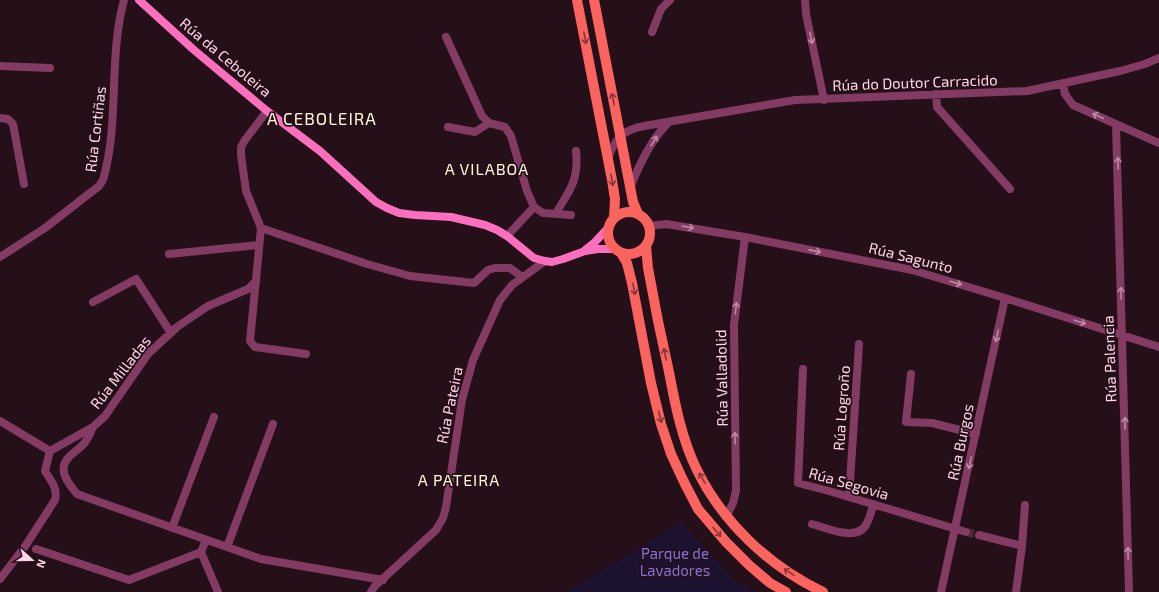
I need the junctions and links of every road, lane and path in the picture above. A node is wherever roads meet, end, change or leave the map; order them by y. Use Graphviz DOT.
graph roads {
  1 [pos="124,0"];
  2 [pos="138,0"];
  3 [pos="577,0"];
  4 [pos="594,0"];
  5 [pos="670,0"];
  6 [pos="805,0"];
  7 [pos="652,32"];
  8 [pos="446,38"];
  9 [pos="1159,58"];
  10 [pos="0,66"];
  11 [pos="50,68"];
  12 [pos="1063,84"];
  13 [pos="936,94"];
  14 [pos="824,100"];
  15 [pos="267,111"];
  16 [pos="0,118"];
  17 [pos="618,121"];
  18 [pos="669,122"];
  19 [pos="489,123"];
  20 [pos="1116,125"];
  21 [pos="448,127"];
  22 [pos="631,129"];
  23 [pos="621,137"];
  24 [pos="1159,143"];
  25 [pos="576,150"];
  26 [pos="608,158"];
  27 [pos="24,184"];
  28 [pos="630,188"];
  29 [pos="1010,189"];
  30 [pos="534,208"];
  31 [pos="556,213"];
  32 [pos="638,214"];
  33 [pos="571,215"];
  34 [pos="612,223"];
  35 [pos="649,226"];
  36 [pos="261,228"];
  37 [pos="507,236"];
  38 [pos="745,237"];
  39 [pos="259,245"];
  40 [pos="646,246"];
  41 [pos="585,251"];
  42 [pos="618,251"];
  43 [pos="169,254"];
  44 [pos="0,257"];
  45 [pos="545,261"];
  46 [pos="522,277"];
  47 [pos="256,281"];
  48 [pos="1005,298"];
  49 [pos="93,302"];
  50 [pos="171,333"];
  51 [pos="1123,336"];
  52 [pos="859,344"];
  53 [pos="1159,347"];
  54 [pos="306,354"];
  55 [pos="803,369"];
  56 [pos="911,374"];
  57 [pos="214,417"];
  58 [pos="0,421"];
  59 [pos="273,424"];
  60 [pos="93,427"];
  61 [pos="976,434"];
  62 [pos="50,451"];
  63 [pos="849,497"];
  64 [pos="874,504"];
  65 [pos="1025,505"];
  66 [pos="726,517"];
  67 [pos="812,524"];
  68 [pos="172,528"];
  69 [pos="955,529"];
  70 [pos="966,532"];
  71 [pos="979,535"];
  72 [pos="206,540"];
  73 [pos="1022,546"];
  74 [pos="227,547"];
  75 [pos="36,549"];
  76 [pos="201,552"];
  77 [pos="0,579"];
  78 [pos="383,580"];
  79 [pos="218,592"];
  80 [pos="371,592"];
  81 [pos="786,592"];
  82 [pos="823,592"];
  83 [pos="941,592"];
  84 [pos="1016,592"];
  85 [pos="1129,592"];
  1 -- 44 [label="street, Rúa Cortiñas"];
  2 -- 15 [label="street, Rúa da Ceboleira"];
  3 -- 26 [label="main road, one-way"];
  17 -- 4 [label="main road, one-way"];
  5 -- 7 [label="street"];
  6 -- 14 [label="street, one-way"];
  8 -- 19 [label="street"];
  9 -- 12 [label="street, Rúa do Doutor Carracido"];
  10 -- 11 [label="street"];
  12 -- 13 [label="street, Rúa do Doutor Carracido"];
  20 -- 12 [label="street, one-way"];
  13 -- 14 [label="street, Rúa do Doutor Carracido"];
  13 -- 29 [label="street"];
  14 -- 18 [label="street, Rúa do Doutor Carracido"];
  15 -- 36 [label="street"];
  15 -- 37 [label="street, Rúa da Ceboleira"];
  16 -- 27 [label="street"];
  17 -- 22 [label="street"];
  17 -- 23 [label="main road"];
  18 -- 22 [label="street, Rúa do Doutor Carracido"];
  28 -- 18 [label="street, one-way"];
  19 -- 21 [label="street"];
  19 -- 30 [label="street"];
  20 -- 24 [label="street"];
  51 -- 20 [label="street, Rúa Palencia, one-way"];
  22 -- 23 [label="street"];
  23 -- 26 [label="street"];
  23 -- 28 [label="main road"];
  25 -- 31 [label="street"];
  26 -- 34 [label="main road, one-way"];
  28 -- 32 [label="main road"];
  30 -- 31 [label="street"];
  30 -- 37 [label="street"];
  31 -- 33 [label="street"];
  32 -- 34 [label="main road"];
  32 -- 35 [label="main road"];
  34 -- 41 [label="street, Rúa Pateira"];
  34 -- 42 [label="main road"];
  35 -- 38 [label="street, Rúa Sagunto, one-way"];
  35 -- 40 [label="main road"];
  36 -- 39 [label="street"];
  36 -- 46 [label="street"];
  37 -- 45 [label="street, Rúa da Ceboleira"];
  38 -- 48 [label="street, Rúa Sagunto, one-way"];
  66 -- 38 [label="street, Rúa Valladolid, one-way"];
  39 -- 43 [label="street"];
  39 -- 47 [label="street"];
  40 -- 42 [label="main road"];
  66 -- 40 [label="main road, one-way"];
  41 -- 42 [label="street, Rúa Pateira"];
  41 -- 45 [label="street, Rúa Pateira"];
  42 -- 81 [label="main road, one-way"];
  45 -- 46 [label="street, Rúa Pateira"];
  46 -- 78 [label="street, Rúa Pateira"];
  47 -- 50 [label="street, Rúa Milladas"];
  47 -- 54 [label="street"];
  48 -- 51 [label="street, Rúa Sagunto, one-way"];
  48 -- 61 [label="street, Rúa Burgos, one-way"];
  49 -- 50 [label="street, Rúa Milladas"];
  50 -- 60 [label="street, Rúa Milladas"];
  51 -- 53 [label="street, Rúa Sagunto"];
  85 -- 51 [label="street, Rúa Palencia, one-way"];
  52 -- 63 [label="street, Rúa Logroño"];
  55 -- 63 [label="street, Rúa Segovia"];
  56 -- 61 [label="street"];
  57 -- 68 [label="street"];
  58 -- 62 [label="street"];
  59 -- 74 [label="street"];
  60 -- 62 [label="street, Rúa Milladas"];
  60 -- 68 [label="street"];
  61 -- 69 [label="street, Rúa Burgos, one-way"];
  62 -- 77 [label="street"];
  63 -- 64 [label="street, Rúa Segovia"];
  64 -- 67 [label="street"];
  64 -- 69 [label="street, Rúa Segovia"];
  65 -- 73 [label="street"];
  82 -- 66 [label="main road, one-way"];
  68 -- 72 [label="street"];
  69 -- 70 [label="street, Rúa Segovia"];
  69 -- 83 [label="street, Rúa Burgos"];
  71 -- 73 [label="street"];
  72 -- 74 [label="street"];
  72 -- 76 [label="street"];
  73 -- 84 [label="street"];
  74 -- 78 [label="street"];
  75 -- 76 [label="street"];
  76 -- 79 [label="street"];
  78 -- 80 [label="street, Rúa Pateira"];
}
